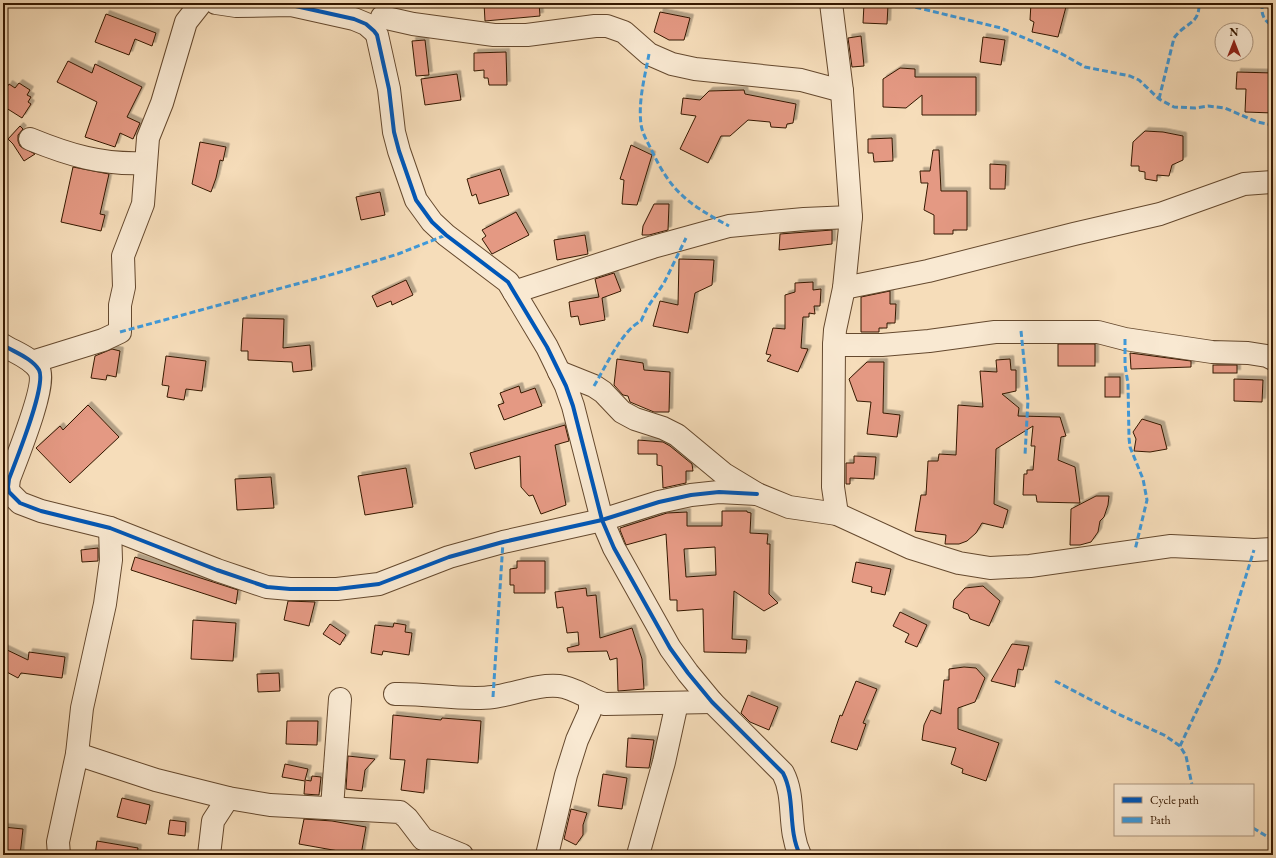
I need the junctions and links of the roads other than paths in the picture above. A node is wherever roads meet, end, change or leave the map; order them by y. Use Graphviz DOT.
graph roads {
  1 [pos="201,3"];
  2 [pos="216,3"];
  3 [pos="831,3"];
  4 [pos="382,18"];
  5 [pos="842,91"];
  6 [pos="30,138"];
  7 [pos="145,163"];
  8 [pos="1273,182"];
  9 [pos="851,217"];
  10 [pos="844,288"];
  11 [pos="514,292"];
  12 [pos="3,345"];
  13 [pos="834,345"];
  14 [pos="1273,359"];
  15 [pos="32,362"];
  16 [pos="559,372"];
  17 [pos="757,494"];
  18 [pos="12,504"];
  19 [pos="837,514"];
  20 [pos="602,520"];
  21 [pos="110,528"];
  22 [pos="1273,549"];
  23 [pos="395,694"];
  24 [pos="590,698"];
  25 [pos="340,699"];
  26 [pos="712,702"];
  27 [pos="677,703"];
  28 [pos="77,754"];
  29 [pos="228,798"];
  30 [pos="332,808"];
  31 [pos="59,855"];
  32 [pos="209,855"];
  33 [pos="462,855"];
  34 [pos="547,855"];
  35 [pos="638,855"];
  36 [pos="800,855"];
  1 -- 7 [label="street"];
  2 -- 4 [label="street"];
  3 -- 5 [label="street"];
  4 -- 5 [label="street"];
  4 -- 11 [label="street"];
  5 -- 9 [label="street"];
  6 -- 7 [label="street"];
  7 -- 15 [label="street"];
  8 -- 10 [label="street"];
  9 -- 10 [label="street"];
  9 -- 11 [label="street"];
  10 -- 13 [label="street"];
  11 -- 16 [label="street"];
  12 -- 15 [label="street"];
  13 -- 14 [label="street"];
  13 -- 19 [label="street"];
  15 -- 18 [label="street"];
  16 -- 17 [label="street"];
  16 -- 20 [label="street"];
  17 -- 19 [label="street"];
  17 -- 20 [label="street"];
  18 -- 21 [label="street"];
  19 -- 22 [label="street"];
  20 -- 21 [label="street"];
  20 -- 26 [label="street"];
  21 -- 28 [label="street"];
  23 -- 24 [label="street"];
  24 -- 27 [label="street"];
  24 -- 34 [label="street"];
  25 -- 30 [label="street"];
  26 -- 27 [label="street"];
  26 -- 36 [label="street"];
  27 -- 35 [label="street"];
  28 -- 29 [label="street"];
  28 -- 31 [label="street"];
  29 -- 30 [label="street"];
  29 -- 32 [label="street"];
  30 -- 33 [label="street"];
}
